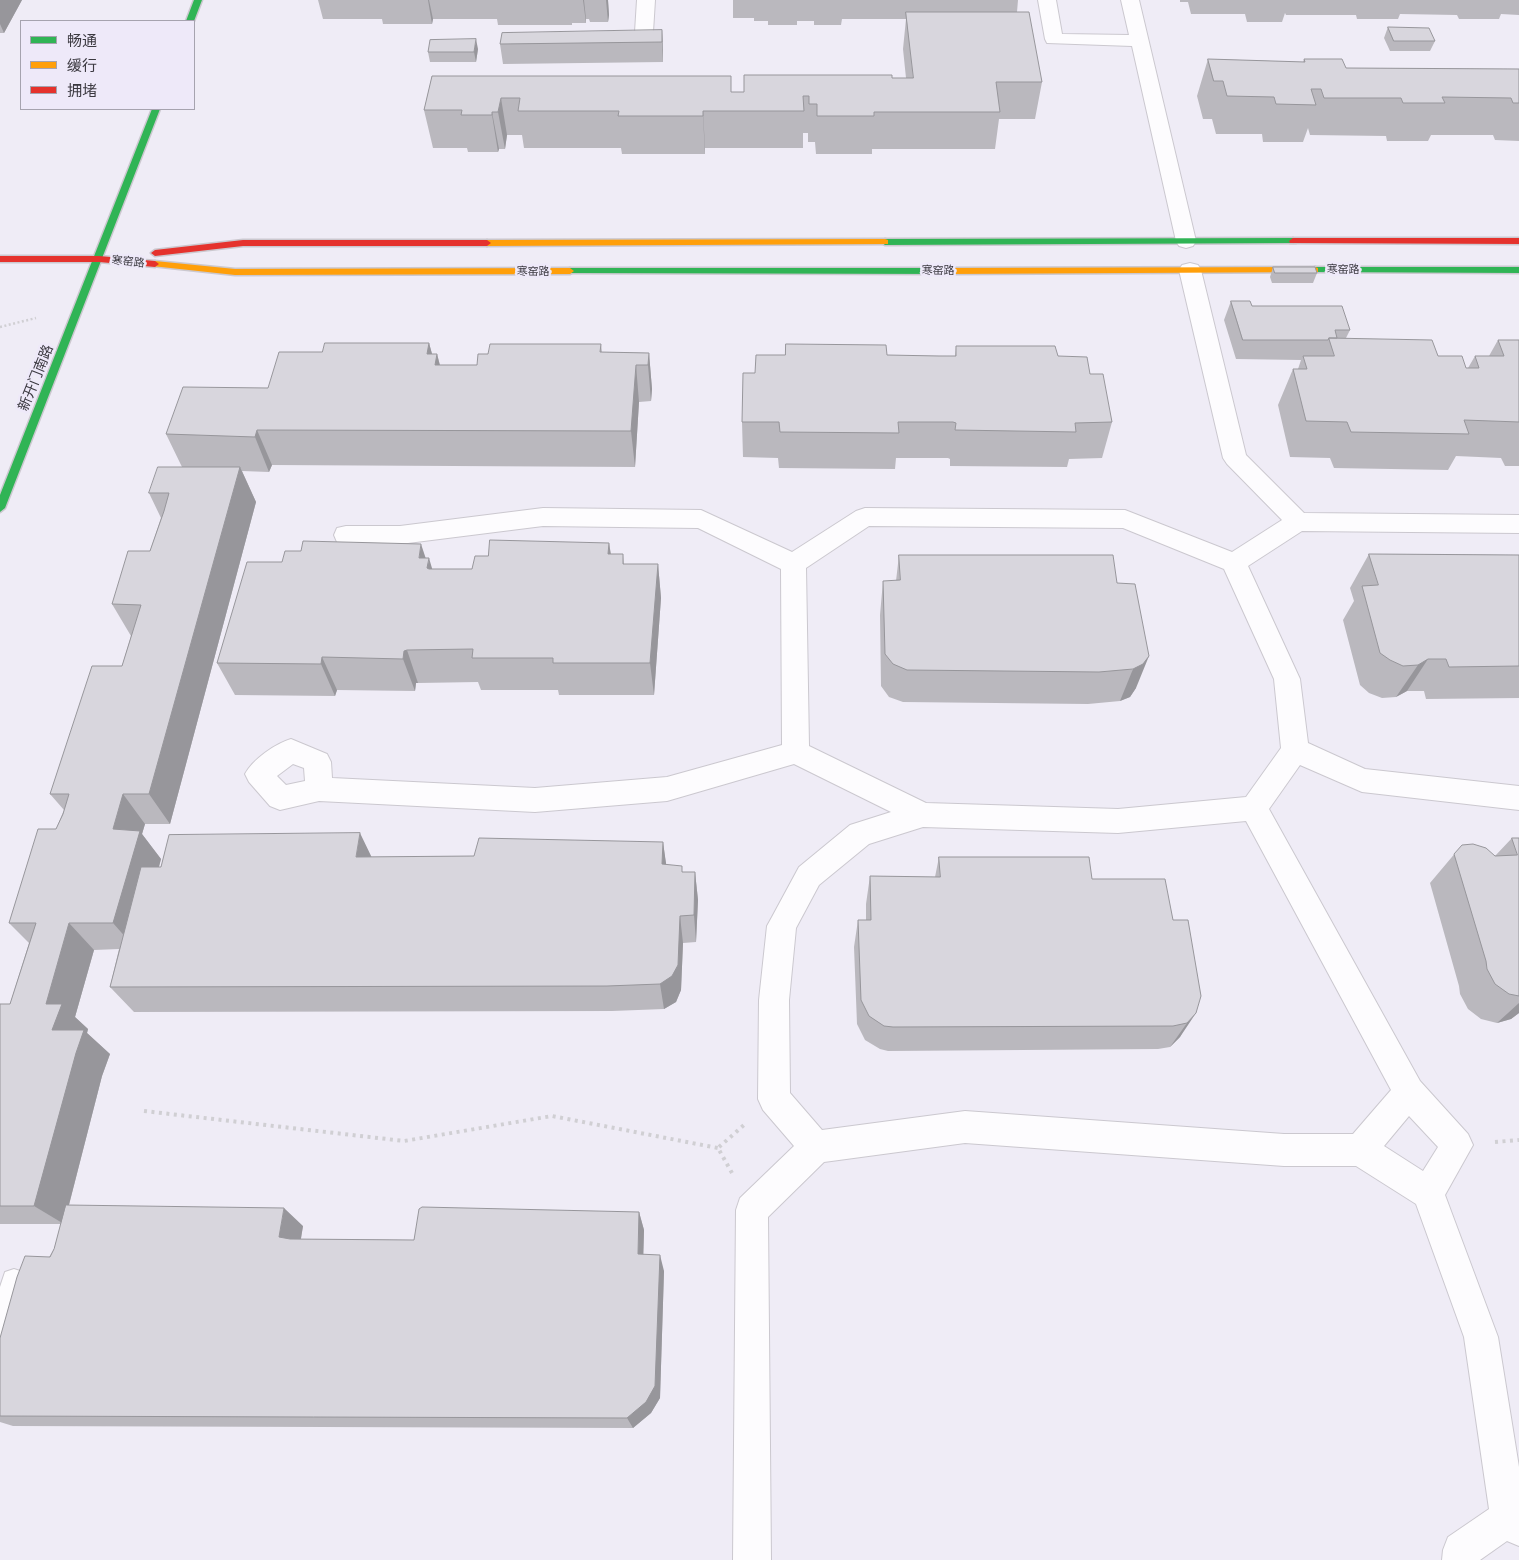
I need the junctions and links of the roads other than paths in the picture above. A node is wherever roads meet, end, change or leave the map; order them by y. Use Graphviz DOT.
graph roads {
  1 [pos="198,0"];
  2 [pos="646,0"];
  3 [pos="1047,0"];
  4 [pos="1130,0"];
  5 [pos="190,20"];
  6 [pos="644,32"];
  7 [pos="1140,41"];
  8 [pos="156,110"];
  9 [pos="1519,241"];
  10 [pos="1186,242"];
  11 [pos="0,259"];
  12 [pos="99,259"];
  13 [pos="1190,270"];
  14 [pos="1519,270"];
  15 [pos="0,508"];
  16 [pos="1298,522"];
  17 [pos="1519,524"];
  18 [pos="346,535"];
  19 [pos="1234,563"];
  20 [pos="793,564"];
  21 [pos="1295,750"];
  22 [pos="796,752"];
  23 [pos="319,789"];
  24 [pos="1519,798"];
  25 [pos="1254,808"];
  26 [pos="923,815"];
  27 [pos="1409,1092"];
  28 [pos="816,1147"];
  29 [pos="1360,1150"];
  30 [pos="1428,1194"];
  31 [pos="14,1281"];
  32 [pos="0,1331"];
  33 [pos="1514,1523"];
  34 [pos="752,1560"];
  35 [pos="1461,1560"];
  1 -- 5 [label="street"];
  2 -- 6 [label="street"];
  3 -- 7 [label="street"];
  4 -- 7 [label="street"];
  7 -- 10 [label="street"];
  8 -- 12 [label="street, 新开门南路"];
  9 -- 10 [label="street, 寒窑路"];
  10 -- 12 [label="street, 寒窑路"];
  11 -- 12 [label="street"];
  12 -- 13 [label="street, 寒窑路"];
  12 -- 15 [label="street, 新开门南路"];
  13 -- 14 [label="street, 寒窑路"];
  13 -- 16 [label="street"];
  16 -- 17 [label="street"];
  16 -- 19 [label="street"];
  18 -- 20 [label="street"];
  19 -- 20 [label="street"];
  19 -- 21 [label="street"];
  20 -- 22 [label="street"];
  21 -- 24 [label="street"];
  21 -- 25 [label="street"];
  22 -- 23 [label="street"];
  22 -- 26 [label="street"];
  25 -- 26 [label="street"];
  25 -- 27 [label="street"];
  26 -- 28 [label="street"];
  27 -- 29 [label="street"];
  27 -- 30 [label="street"];
  28 -- 29 [label="street"];
  28 -- 34 [label="street"];
  29 -- 30 [label="street"];
  30 -- 33 [label="street"];
  31 -- 32 [label="lane"];
  33 -- 35 [label="street"];
}
